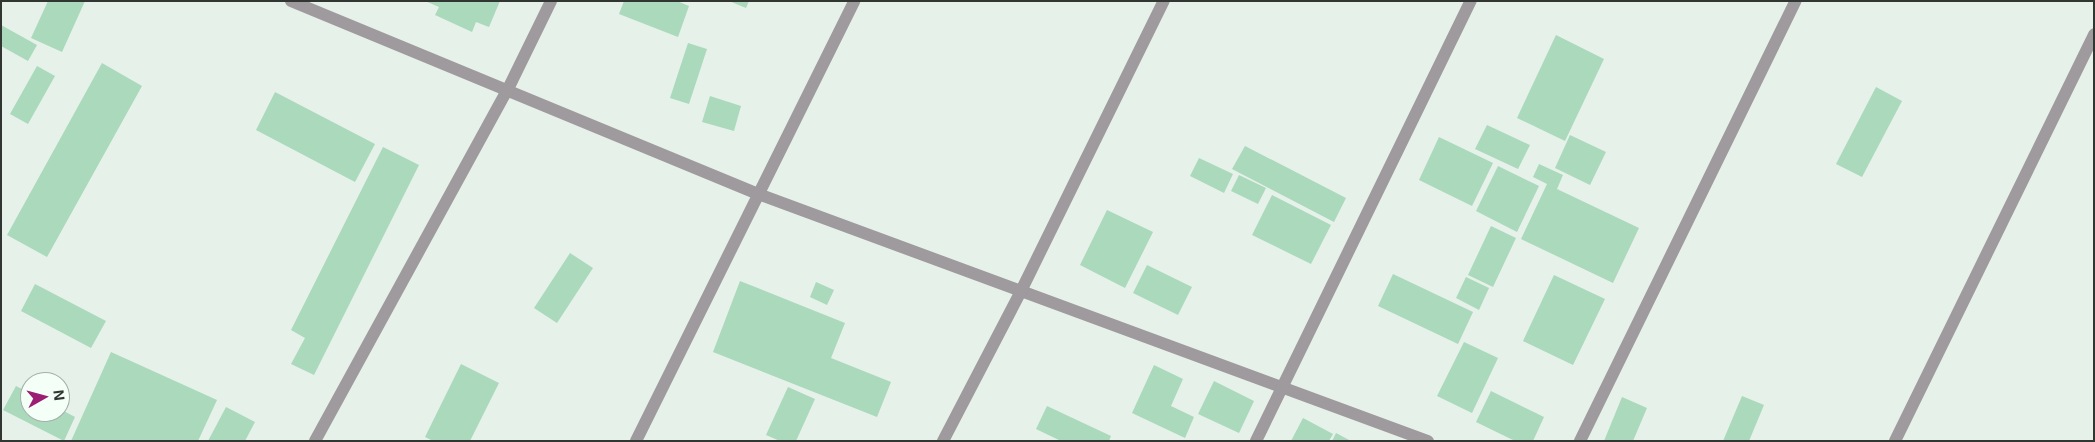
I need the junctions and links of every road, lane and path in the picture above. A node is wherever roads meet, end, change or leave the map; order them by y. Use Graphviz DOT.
graph roads {
  1 [pos="291,1"];
  2 [pos="551,1"];
  3 [pos="854,1"];
  4 [pos="1164,1"];
  5 [pos="1471,1"];
  6 [pos="1796,1"];
  7 [pos="2094,34"];
  8 [pos="507,91"];
  9 [pos="758,194"];
  10 [pos="1021,291"];
  11 [pos="1282,387"];
  12 [pos="315,441"];
  13 [pos="636,441"];
  14 [pos="943,441"];
  15 [pos="1256,441"];
  16 [pos="1428,441"];
  17 [pos="1580,441"];
  18 [pos="1895,441"];
  1 -- 8 [label="street"];
  2 -- 8 [label="street"];
  3 -- 9 [label="street"];
  4 -- 10 [label="street"];
  5 -- 11 [label="street"];
  6 -- 17 [label="street"];
  7 -- 18 [label="street"];
  8 -- 9 [label="street"];
  8 -- 12 [label="street"];
  9 -- 10 [label="street"];
  9 -- 13 [label="street"];
  10 -- 11 [label="street"];
  10 -- 14 [label="street"];
  11 -- 15 [label="street"];
  11 -- 16 [label="street"];
}
